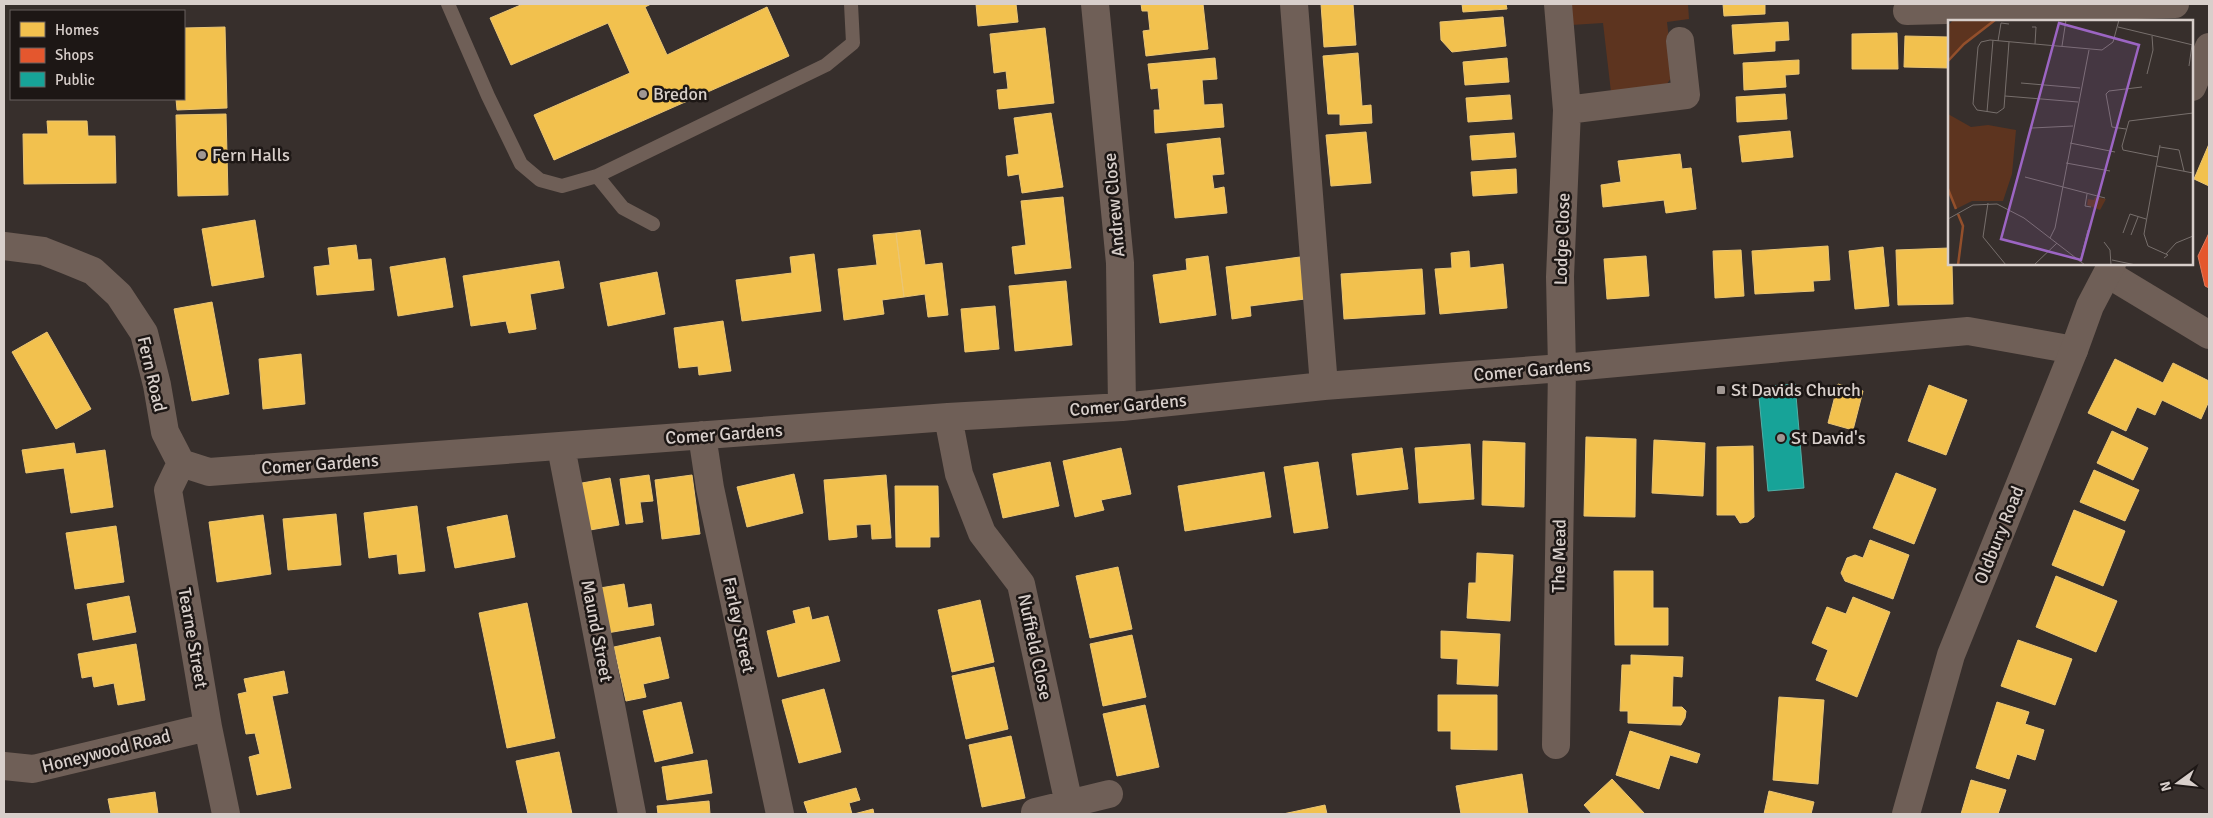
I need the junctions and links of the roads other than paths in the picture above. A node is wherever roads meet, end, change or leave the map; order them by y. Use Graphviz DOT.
graph roads {
  1 [pos="448,4"];
  2 [pos="851,4"];
  3 [pos="1095,4"];
  4 [pos="1294,4"];
  5 [pos="1558,4"];
  6 [pos="2175,4"];
  7 [pos="1907,11"];
  8 [pos="1680,41"];
  9 [pos="2209,47"];
  10 [pos="2193,84"];
  11 [pos="1567,110"];
  12 [pos="597,176"];
  13 [pos="653,224"];
  14 [pos="4,246"];
  15 [pos="2110,269"];
  16 [pos="2209,335"];
  17 [pos="2074,350"];
  18 [pos="1562,368"];
  19 [pos="1324,386"];
  20 [pos="1122,407"];
  21 [pos="948,417"];
  22 [pos="702,435"];
  23 [pos="561,447"];
  24 [pos="181,463"];
  25 [pos="208,726"];
  26 [pos="1556,745"];
  27 [pos="4,766"];
  28 [pos="1109,794"];
  29 [pos="1069,804"];
  30 [pos="1035,812"];
  31 [pos="226,814"];
  32 [pos="632,814"];
  33 [pos="780,814"];
  34 [pos="1906,814"];
  1 -- 12 [label="lane"];
  2 -- 12 [label="lane"];
  3 -- 20 [label="street, Andrew Close"];
  4 -- 19 [label="street"];
  5 -- 11 [label="street, Lodge Close"];
  6 -- 7 [label="street"];
  8 -- 11 [label="street"];
  9 -- 10 [label="street"];
  11 -- 18 [label="street, Lodge Close"];
  12 -- 13 [label="lane"];
  14 -- 24 [label="street, Fern Road"];
  15 -- 16 [label="street"];
  15 -- 17 [label="street, Oldbury Road"];
  17 -- 18 [label="street, Comer Gardens"];
  17 -- 34 [label="street, Oldbury Road"];
  18 -- 19 [label="street, Comer Gardens"];
  18 -- 26 [label="street, The Mead"];
  19 -- 20 [label="street, Comer Gardens"];
  20 -- 21 [label="street, Comer Gardens"];
  21 -- 22 [label="street, Comer Gardens"];
  21 -- 29 [label="street, Nuffield Close"];
  22 -- 23 [label="street, Comer Gardens"];
  22 -- 33 [label="street, Farley Street"];
  23 -- 24 [label="street, Comer Gardens"];
  23 -- 32 [label="street, Maund Street"];
  24 -- 25 [label="street, Tearne Street"];
  25 -- 27 [label="street, Honeywood Road"];
  25 -- 31 [label="street, Tearne Street"];
  28 -- 29 [label="street"];
  29 -- 30 [label="street"];
}
